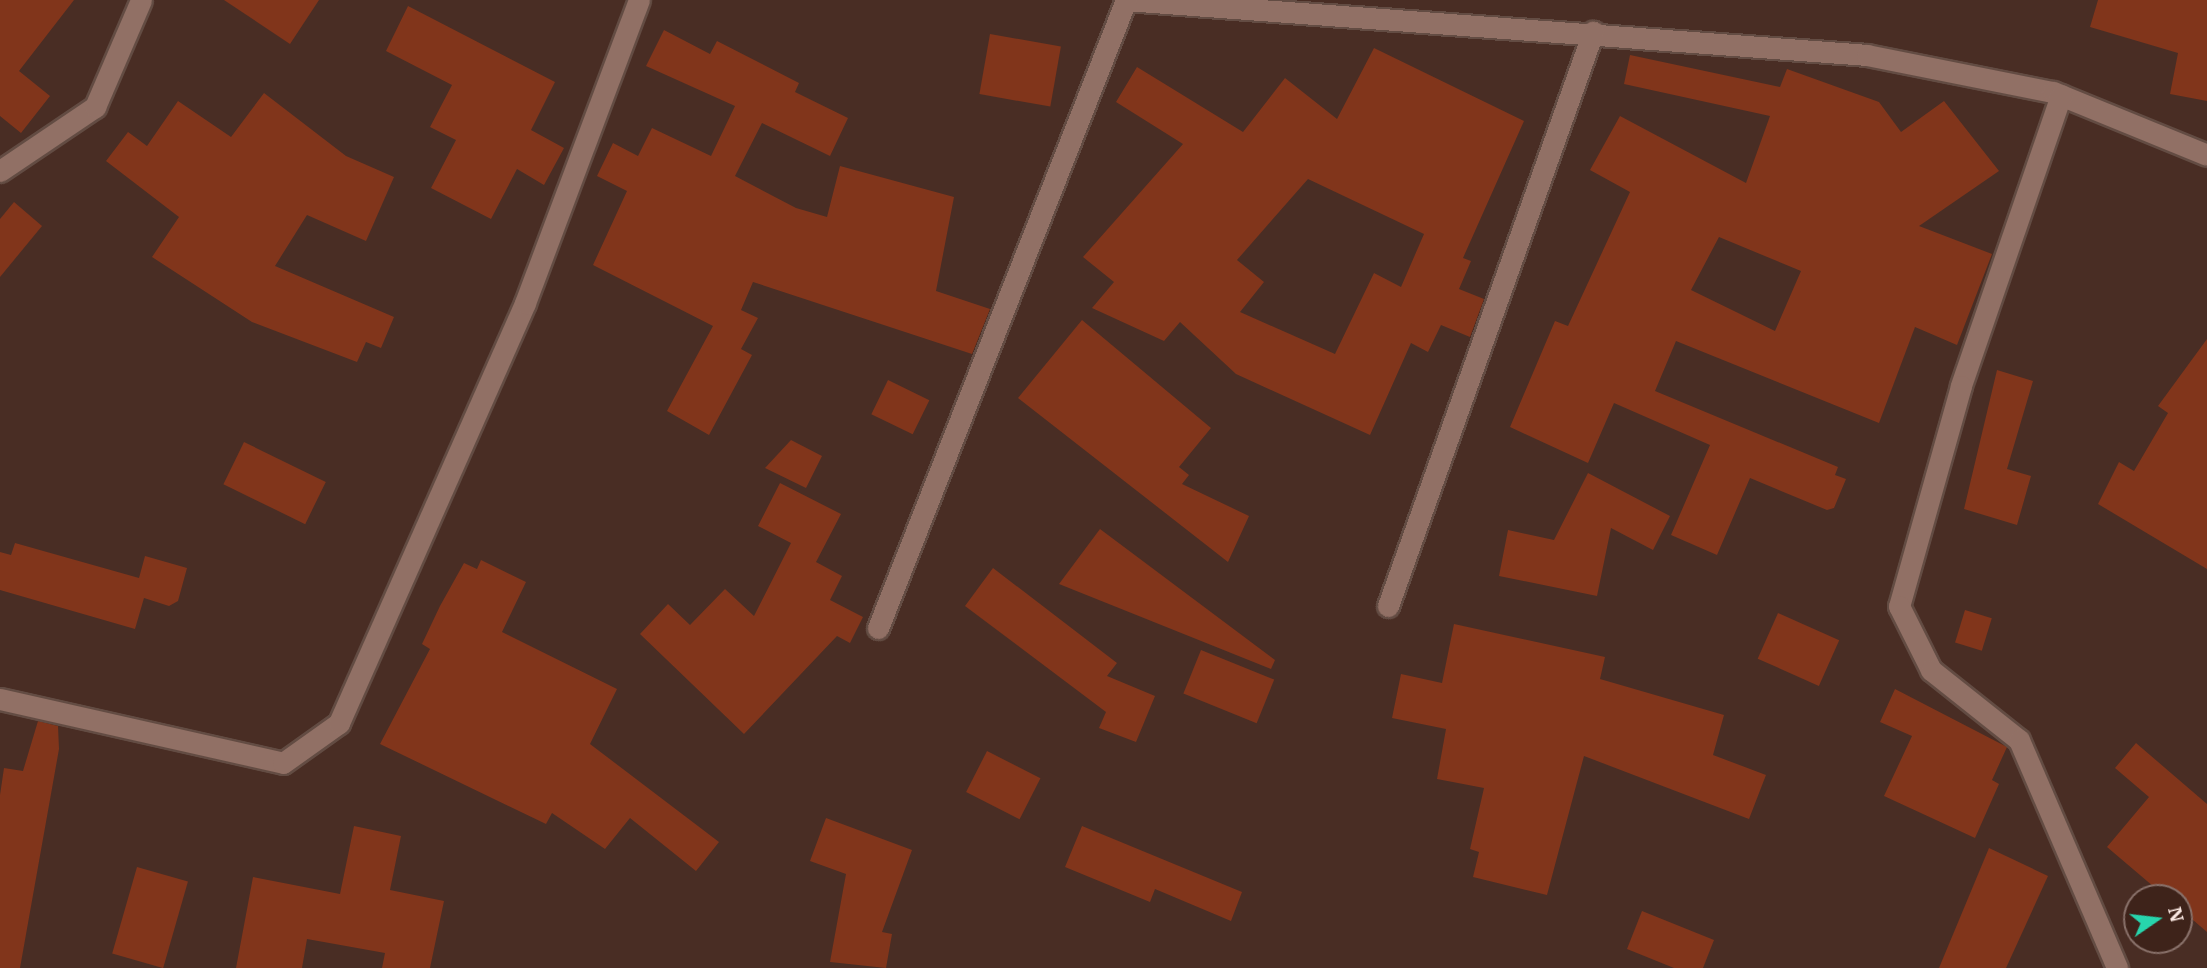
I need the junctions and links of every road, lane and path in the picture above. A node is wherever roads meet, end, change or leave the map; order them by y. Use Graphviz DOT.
graph roads {
  1 [pos="141,0"];
  2 [pos="639,0"];
  3 [pos="1126,0"];
  4 [pos="1370,9"];
  5 [pos="1593,32"];
  6 [pos="2062,96"];
  7 [pos="2207,155"];
  8 [pos="0,171"];
  9 [pos="1388,606"];
  10 [pos="878,628"];
  11 [pos="0,699"];
  12 [pos="2117,968"];
  1 -- 8 [label="street"];
  2 -- 11 [label="street"];
  3 -- 4 [label="street"];
  3 -- 10 [label="street"];
  4 -- 5 [label="street"];
  5 -- 6 [label="street"];
  5 -- 9 [label="street"];
  6 -- 7 [label="street"];
  6 -- 12 [label="street"];
}
